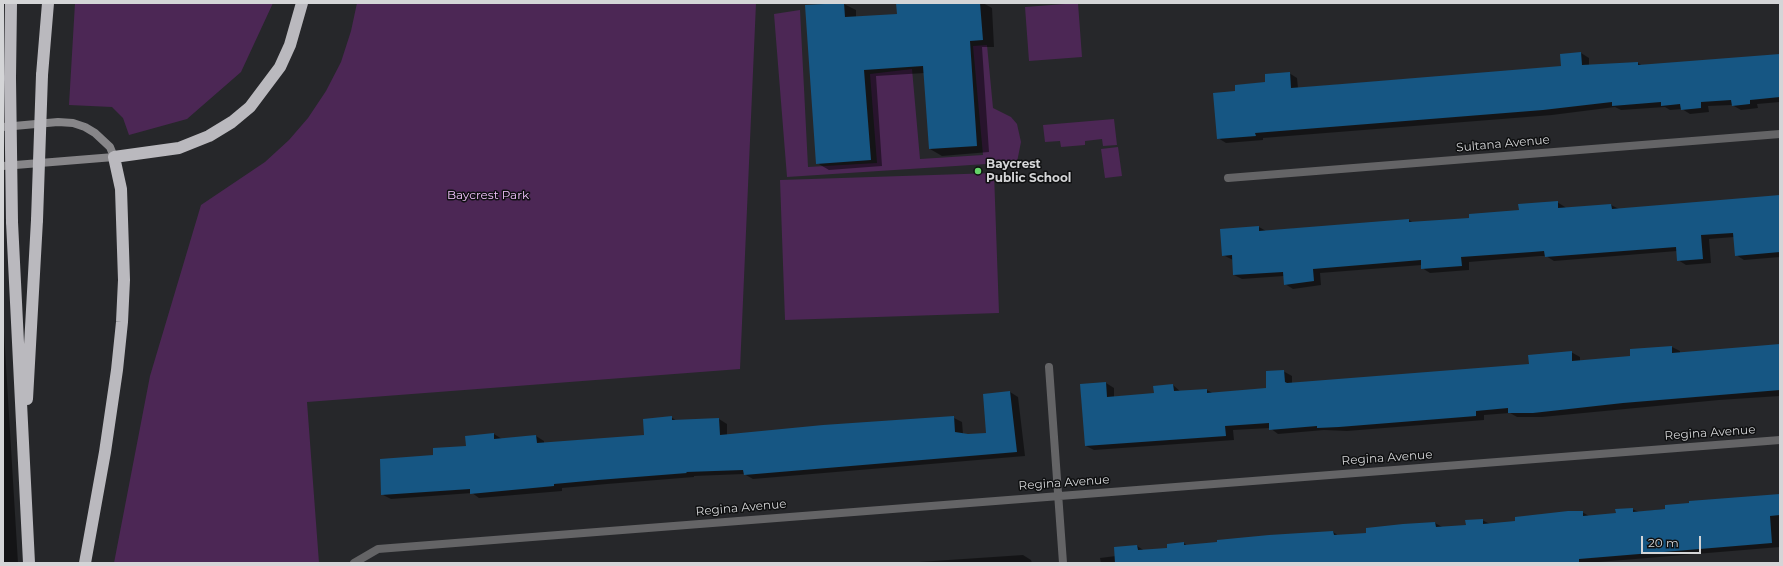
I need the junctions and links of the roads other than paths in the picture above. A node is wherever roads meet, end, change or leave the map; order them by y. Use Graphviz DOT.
graph roads {
  1 [pos="11,3"];
  2 [pos="48,3"];
  3 [pos="302,3"];
  4 [pos="3,127"];
  5 [pos="1780,134"];
  6 [pos="114,157"];
  7 [pos="3,166"];
  8 [pos="1228,178"];
  9 [pos="1049,367"];
  10 [pos="1780,440"];
  11 [pos="23,460"];
  12 [pos="1058,495"];
  13 [pos="28,563"];
  14 [pos="85,563"];
  15 [pos="354,563"];
  16 [pos="1063,563"];
  1 -- 11 [label="highway, bridge"];
  2 -- 11 [label="highway, bridge"];
  3 -- 6 [label="highway"];
  4 -- 6 [label="street"];
  5 -- 8 [label="street, Sultana Avenue"];
  6 -- 7 [label="street"];
  6 -- 14 [label="highway"];
  9 -- 12 [label="street"];
  10 -- 12 [label="street, Regina Avenue"];
  11 -- 13 [label="highway"];
  12 -- 15 [label="street, Regina Avenue"];
  12 -- 16 [label="street"];
}
